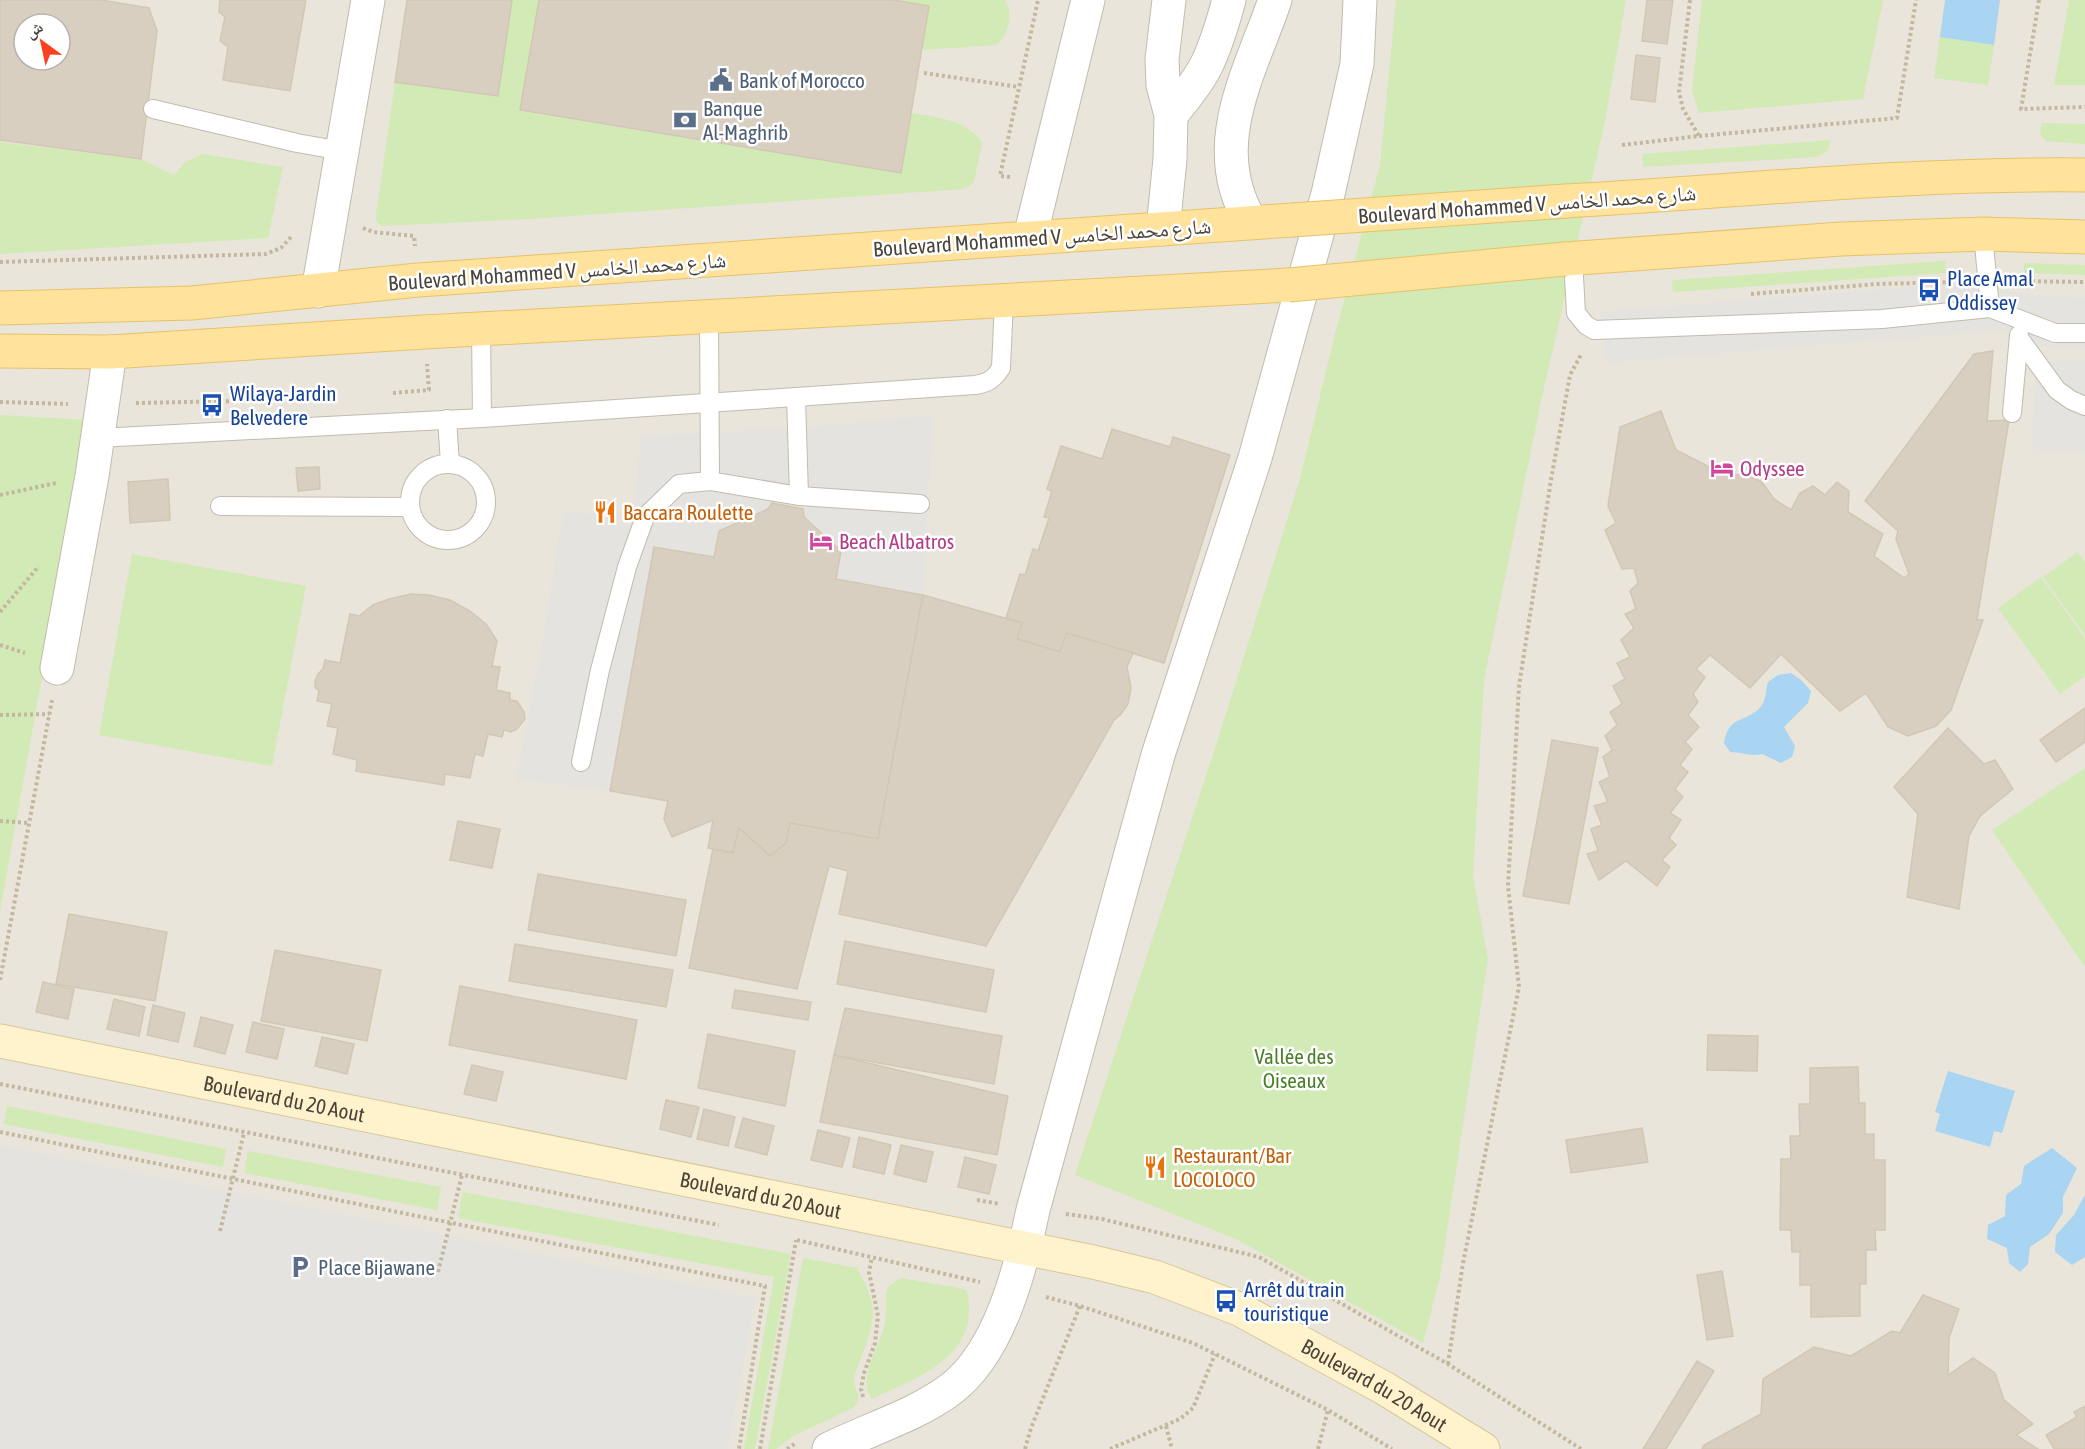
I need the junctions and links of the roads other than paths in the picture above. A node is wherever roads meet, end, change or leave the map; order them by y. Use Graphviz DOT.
graph roads {
  1 [pos="368,0"];
  2 [pos="1088,0"];
  3 [pos="1169,0"];
  4 [pos="1229,0"];
  5 [pos="1275,0"];
  6 [pos="1360,0"];
  7 [pos="153,109"];
  8 [pos="1171,115"];
  9 [pos="342,151"];
  10 [pos="2085,175"];
  11 [pos="1251,222"];
  12 [pos="1163,229"];
  13 [pos="1983,234"];
  14 [pos="1030,237"];
  15 [pos="2085,237"];
  16 [pos="1569,259"];
  17 [pos="318,291"];
  18 [pos="1004,300"];
  19 [pos="0,308"];
  20 [pos="1990,308"];
  21 [pos="709,316"];
  22 [pos="481,329"];
  23 [pos="2020,329"];
  24 [pos="2085,333"];
  25 [pos="0,351"];
  26 [pos="110,352"];
  27 [pos="796,397"];
  28 [pos="710,402"];
  29 [pos="2085,406"];
  30 [pos="2012,413"];
  31 [pos="482,418"];
  32 [pos="447,419"];
  33 [pos="98,438"];
  34 [pos="450,463"];
  35 [pos="710,481"];
  36 [pos="800,496"];
  37 [pos="920,504"];
  38 [pos="220,506"];
  39 [pos="410,507"];
  40 [pos="57,668"];
  41 [pos="581,762"];
  42 [pos="0,1041"];
  43 [pos="1025,1248"];
  44 [pos="829,1449"];
  45 [pos="1483,1449"];
  1 -- 9 [label="street"];
  2 -- 14 [label="street"];
  3 -- 8 [label="street"];
  4 -- 8 [label="street"];
  5 -- 11 [label="street"];
  6 -- 43 [label="street"];
  7 -- 9 [label="lane"];
  8 -- 12 [label="street"];
  9 -- 17 [label="street"];
  10 -- 11 [label="main road, Boulevard Mohammed V شارع محمد الخامس, bridge"];
  11 -- 12 [label="main road, Boulevard Mohammed V شارع محمد الخامس"];
  12 -- 14 [label="main road, Boulevard Mohammed V شارع محمد الخامس"];
  13 -- 15 [label="main road"];
  13 -- 16 [label="main road"];
  13 -- 20 [label="lane"];
  14 -- 17 [label="main road, Boulevard Mohammed V شارع محمد الخامس"];
  16 -- 18 [label="main road, bridge"];
  16 -- 20 [label="lane"];
  17 -- 19 [label="main road, Boulevard Mohammed V شارع محمد الخامس"];
  18 -- 21 [label="main road"];
  18 -- 27 [label="lane"];
  20 -- 23 [label="lane"];
  21 -- 22 [label="main road"];
  21 -- 28 [label="lane"];
  22 -- 26 [label="main road"];
  22 -- 31 [label="lane"];
  23 -- 24 [label="lane"];
  23 -- 29 [label="lane"];
  23 -- 30 [label="lane"];
  25 -- 26 [label="main road"];
  26 -- 33 [label="street"];
  27 -- 28 [label="lane"];
  27 -- 36 [label="lane"];
  28 -- 31 [label="lane"];
  28 -- 35 [label="lane"];
  31 -- 32 [label="lane"];
  32 -- 33 [label="lane"];
  32 -- 34 [label="lane"];
  33 -- 40 [label="street"];
  34 -- 39 [label="lane"];
  34 -- 39 [label="lane"];
  35 -- 36 [label="lane"];
  35 -- 41 [label="lane"];
  36 -- 37 [label="lane"];
  38 -- 39 [label="lane"];
  42 -- 43 [label="street, Boulevard du 20 Aout"];
  43 -- 44 [label="street"];
  43 -- 45 [label="street, Boulevard du 20 Aout"];
}
